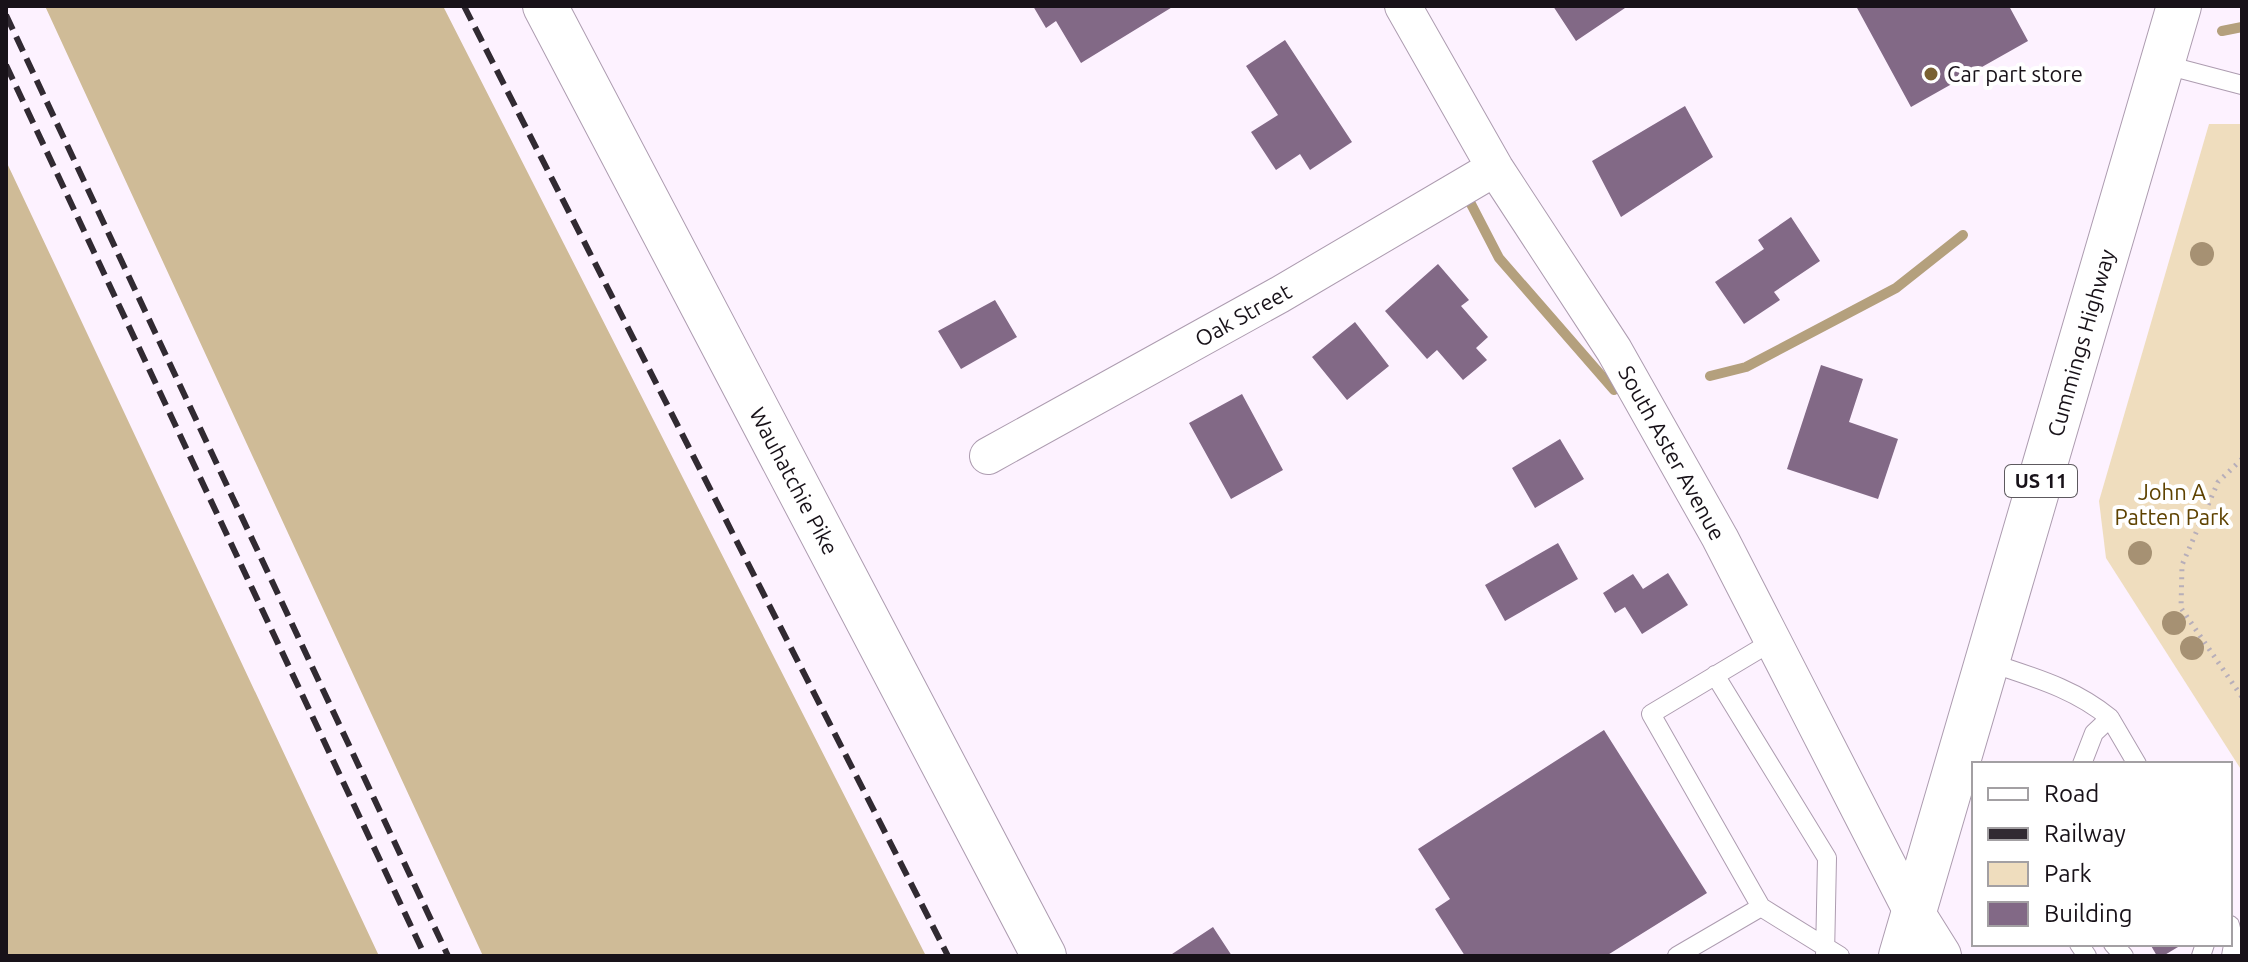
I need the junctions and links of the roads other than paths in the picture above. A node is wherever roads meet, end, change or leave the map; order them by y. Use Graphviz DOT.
graph roads {
  1 [pos="545,6"];
  2 [pos="1403,6"];
  3 [pos="2179,6"];
  4 [pos="2162,64"];
  5 [pos="2242,85"];
  6 [pos="1495,168"];
  7 [pos="988,456"];
  8 [pos="1773,641"];
  9 [pos="1988,662"];
  10 [pos="1715,675"];
  11 [pos="2110,718"];
  12 [pos="2083,762"];
  13 [pos="2136,762"];
  14 [pos="1761,907"];
  15 [pos="2232,932"];
  16 [pos="1908,936"];
  17 [pos="1831,954"];
  18 [pos="1044,956"];
  19 [pos="1677,956"];
  20 [pos="1939,956"];
  21 [pos="2231,956"];
  1 -- 18 [label="street, Wauhatchie Pike"];
  2 -- 6 [label="street, South Aster Avenue"];
  3 -- 4 [label="street, Cummings Highway / US 11"];
  4 -- 5 [label="lane"];
  4 -- 9 [label="street, Cummings Highway / US 11"];
  6 -- 7 [label="street, Oak Street"];
  6 -- 8 [label="street, South Aster Avenue"];
  8 -- 10 [label="lane"];
  8 -- 16 [label="street, South Aster Avenue"];
  9 -- 11 [label="lane"];
  9 -- 16 [label="street, Cummings Highway / US 11"];
  10 -- 14 [label="lane"];
  10 -- 17 [label="lane"];
  11 -- 12 [label="lane"];
  11 -- 13 [label="lane"];
  14 -- 17 [label="lane"];
  14 -- 19 [label="lane"];
  15 -- 21 [label="lane"];
  16 -- 20 [label="street"];
}
